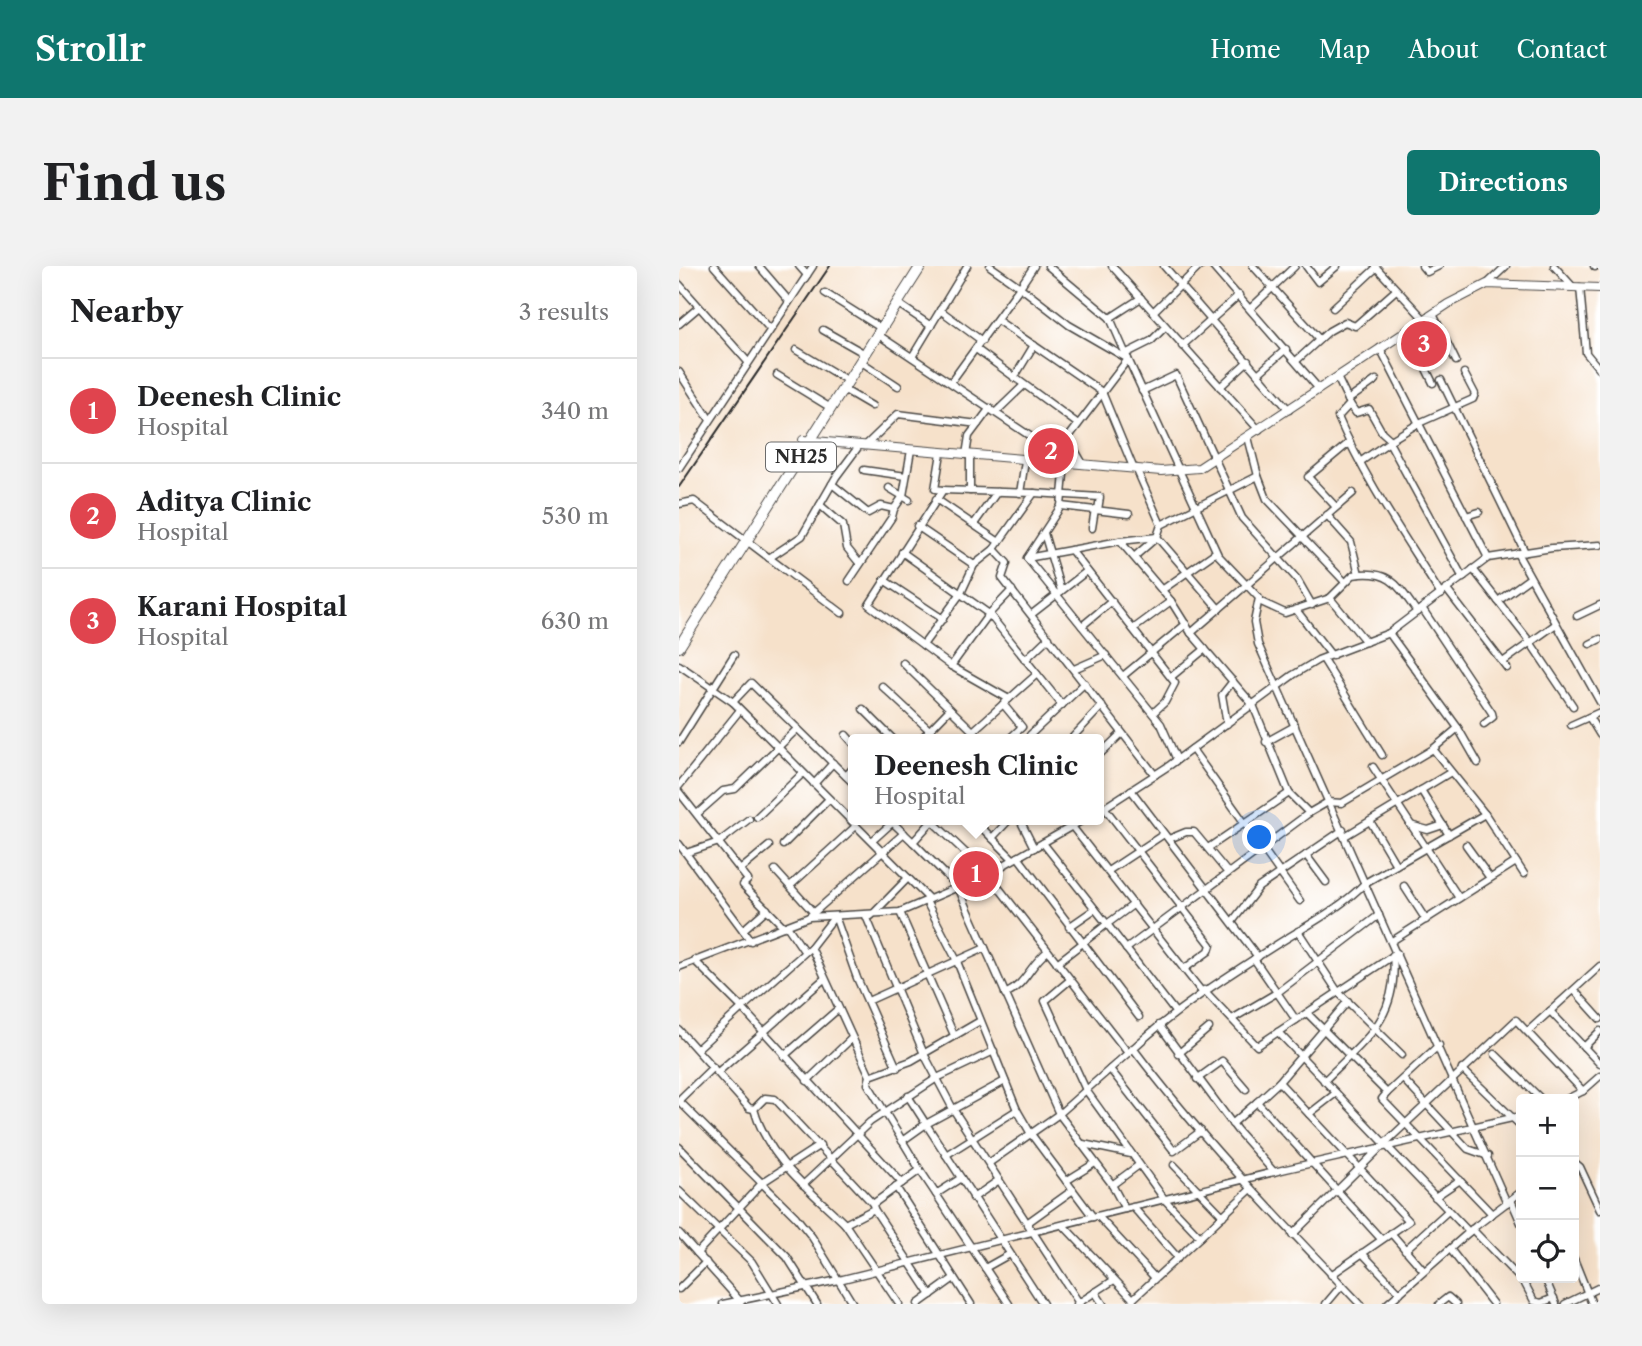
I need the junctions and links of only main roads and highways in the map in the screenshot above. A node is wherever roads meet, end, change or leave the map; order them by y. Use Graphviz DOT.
graph roads {
  1 [pos="913,266"];
  2 [pos="921,266"];
  3 [pos="877,330"];
  4 [pos="843,383"];
  5 [pos="807,441"];
  6 [pos="745,540"];
  7 [pos="679,635"];
  8 [pos="679,647"];
  1 -- 3 [label="main road, NH25"];
  2 -- 3 [label="main road, NH25"];
  3 -- 4 [label="main road, NH25"];
  4 -- 5 [label="main road, NH25"];
  4 -- 5 [label="main road, NH25"];
  5 -- 6 [label="main road, NH25"];
  6 -- 7 [label="main road, NH25"];
  6 -- 8 [label="main road, NH25"];
}
